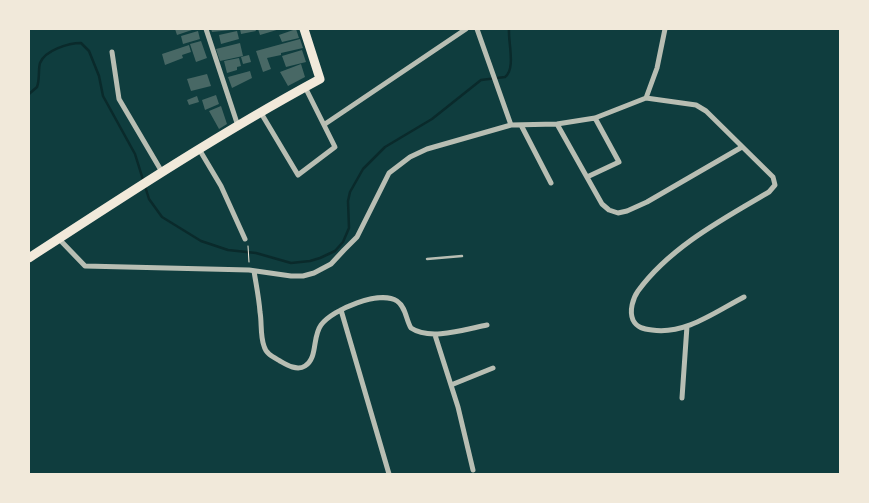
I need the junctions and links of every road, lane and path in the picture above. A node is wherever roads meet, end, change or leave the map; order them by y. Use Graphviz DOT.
graph roads {
  1 [pos="206,29"];
  2 [pos="304,29"];
  3 [pos="466,29"];
  4 [pos="477,29"];
  5 [pos="665,29"];
  6 [pos="112,52"];
  7 [pos="306,87"];
  8 [pos="646,98"];
  9 [pos="261,113"];
  10 [pos="595,118"];
  11 [pos="325,124"];
  12 [pos="557,124"];
  13 [pos="521,125"];
  14 [pos="238,126"];
  15 [pos="511,126"];
  16 [pos="742,147"];
  17 [pos="199,149"];
  18 [pos="162,172"];
  19 [pos="587,177"];
  20 [pos="551,183"];
  21 [pos="59,239"];
  22 [pos="244,239"];
  23 [pos="248,249"];
  24 [pos="462,256"];
  25 [pos="29,258"];
  26 [pos="427,259"];
  27 [pos="249,261"];
  28 [pos="254,271"];
  29 [pos="744,297"];
  30 [pos="341,310"];
  31 [pos="487,325"];
  32 [pos="687,326"];
  33 [pos="435,335"];
  34 [pos="493,368"];
  35 [pos="451,385"];
  36 [pos="682,398"];
  37 [pos="473,470"];
  38 [pos="389,474"];
  1 -- 14 [label="street"];
  2 -- 7 [label="main road"];
  3 -- 11 [label="street"];
  4 -- 15 [label="street"];
  5 -- 8 [label="street"];
  6 -- 18 [label="street"];
  7 -- 9 [label="main road"];
  7 -- 11 [label="street"];
  8 -- 10 [label="street"];
  8 -- 16 [label="street"];
  9 -- 11 [label="street"];
  9 -- 14 [label="main road"];
  10 -- 12 [label="street"];
  10 -- 19 [label="street"];
  12 -- 13 [label="street"];
  12 -- 19 [label="street"];
  13 -- 15 [label="street"];
  13 -- 20 [label="street"];
  14 -- 17 [label="main road"];
  15 -- 28 [label="street"];
  16 -- 19 [label="street"];
  16 -- 32 [label="street"];
  17 -- 18 [label="main road"];
  17 -- 22 [label="street"];
  18 -- 21 [label="main road"];
  21 -- 25 [label="main road"];
  21 -- 28 [label="street"];
  23 -- 27 [label="path"];
  24 -- 26 [label="lane"];
  28 -- 30 [label="street"];
  29 -- 32 [label="street"];
  30 -- 33 [label="street"];
  30 -- 38 [label="street"];
  31 -- 33 [label="street"];
  32 -- 36 [label="street"];
  33 -- 35 [label="street"];
  34 -- 35 [label="street"];
  35 -- 37 [label="street"];
}
